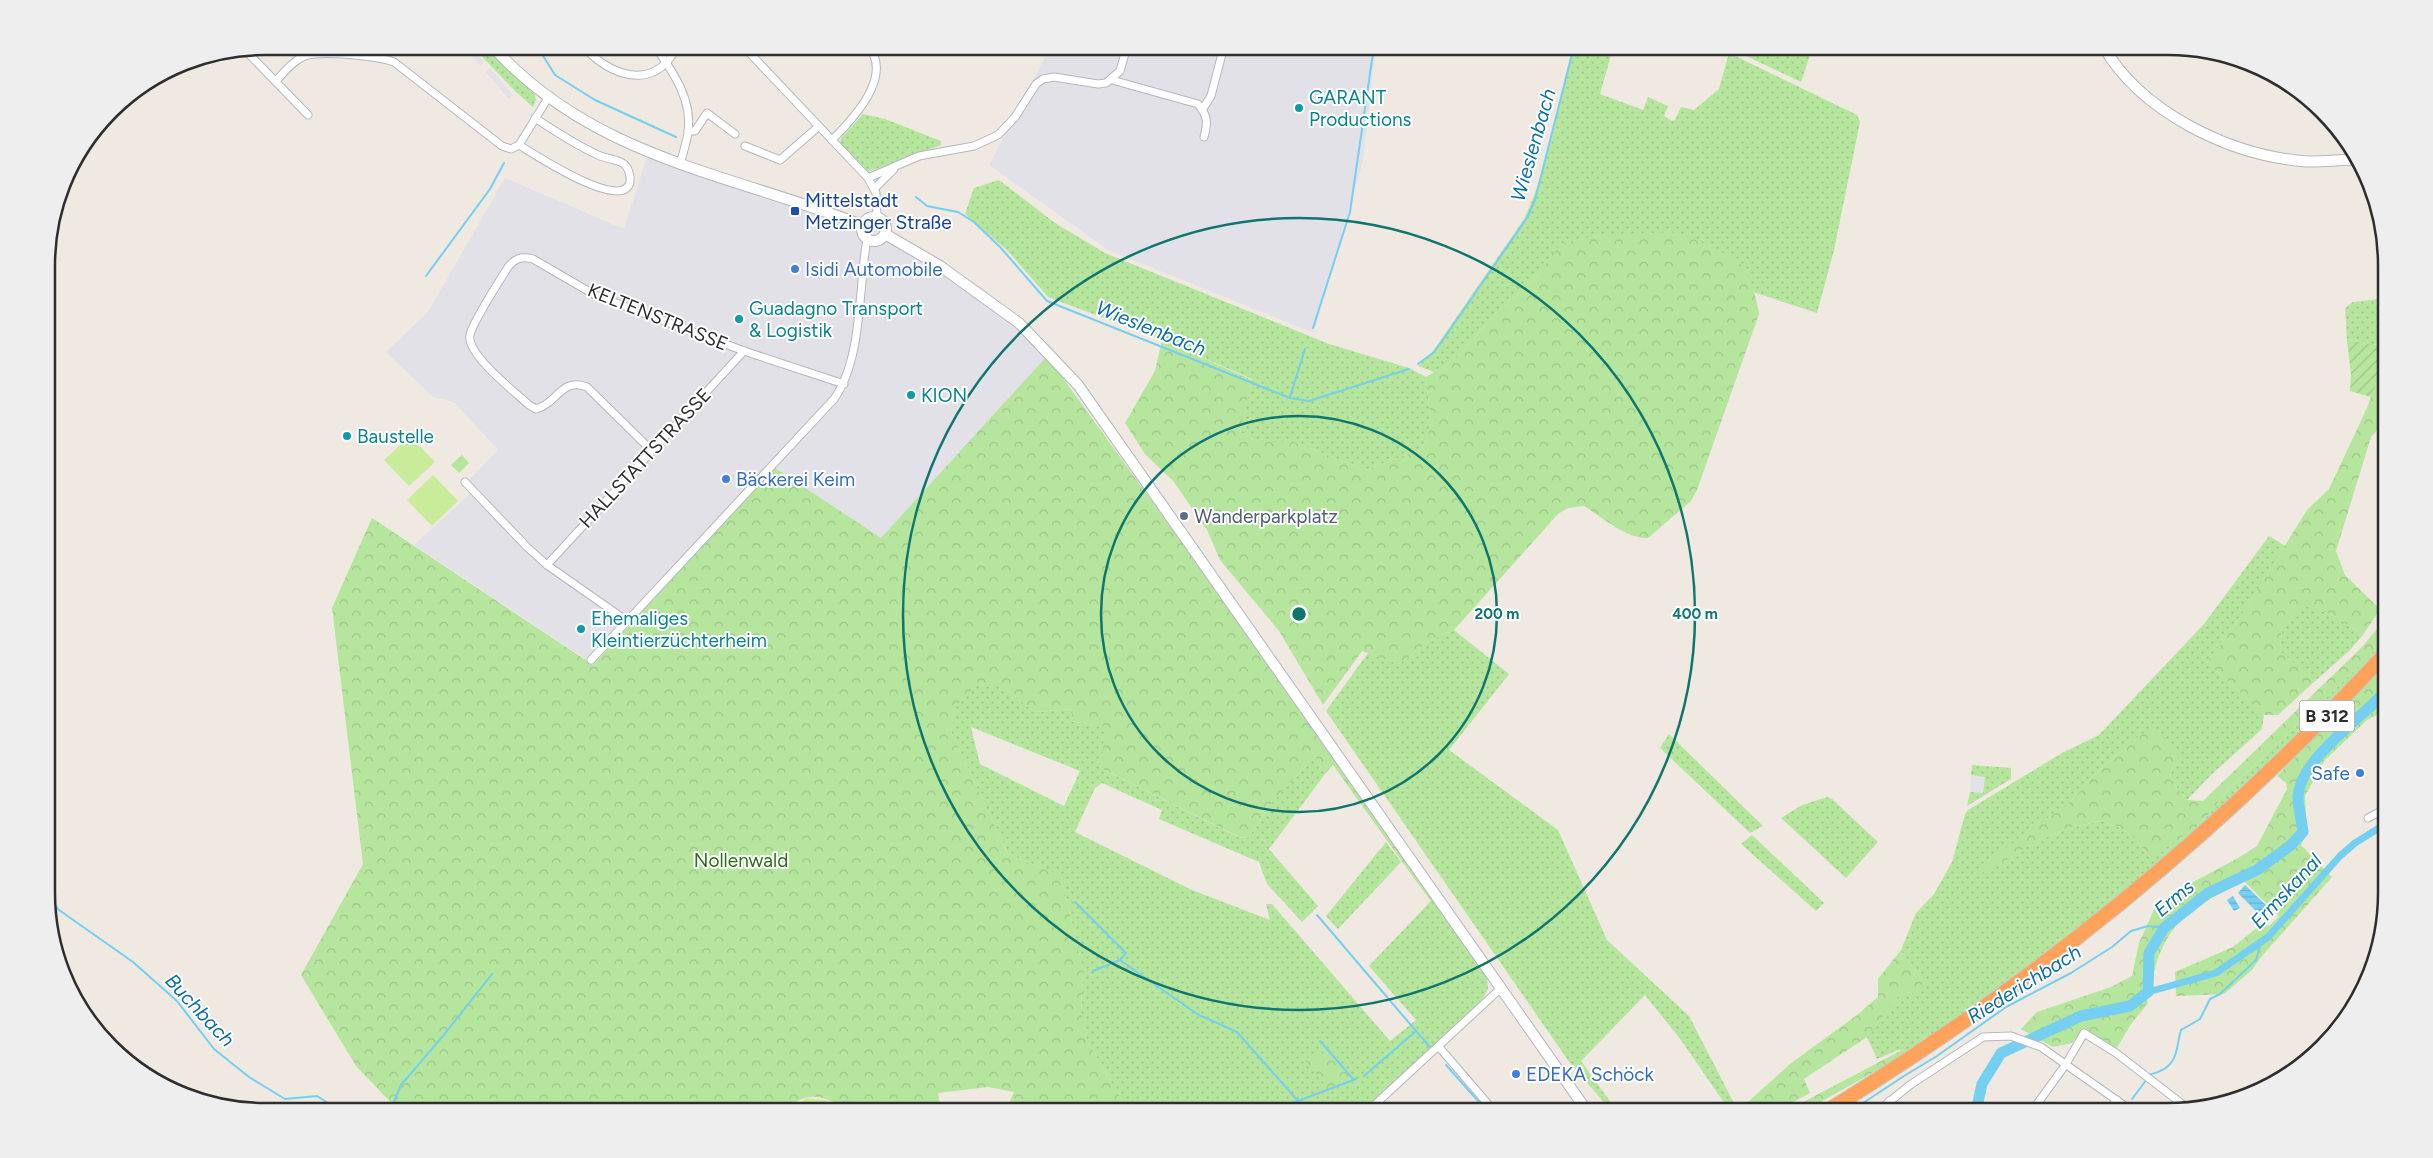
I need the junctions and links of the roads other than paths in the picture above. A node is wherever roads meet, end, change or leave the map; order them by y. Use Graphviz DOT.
graph roads {
  1 [pos="250,55"];
  2 [pos="310,55"];
  3 [pos="350,55"];
  4 [pos="502,55"];
  5 [pos="593,55"];
  6 [pos="661,55"];
  7 [pos="672,55"];
  8 [pos="751,55"];
  9 [pos="873,55"];
  10 [pos="1124,55"];
  11 [pos="1222,55"];
  12 [pos="2110,55"];
  13 [pos="666,63"];
  14 [pos="1112,80"];
  15 [pos="276,81"];
  16 [pos="548,98"];
  17 [pos="1202,110"];
  18 [pos="308,115"];
  19 [pos="535,118"];
  20 [pos="818,126"];
  21 [pos="688,131"];
  22 [pos="735,134"];
  23 [pos="1204,137"];
  24 [pos="832,140"];
  25 [pos="519,145"];
  26 [pos="746,146"];
  27 [pos="2350,160"];
  28 [pos="680,164"];
  29 [pos="896,167"];
  30 [pos="868,178"];
  31 [pos="875,188"];
  32 [pos="877,216"];
  33 [pos="862,225"];
  34 [pos="885,234"];
  35 [pos="867,239"];
  36 [pos="744,351"];
  37 [pos="844,384"];
  38 [pos="652,450"];
  39 [pos="465,482"];
  40 [pos="547,564"];
  41 [pos="627,621"];
  42 [pos="591,660"];
  43 [pos="2378,662"];
  44 [pos="2378,812"];
  45 [pos="2368,818"];
  46 [pos="1500,989"];
  47 [pos="1439,1047"];
  48 [pos="2066,1064"];
  49 [pos="2117,1100"];
  50 [pos="1889,1101"];
  51 [pos="1378,1103"];
  52 [pos="1486,1103"];
  53 [pos="1581,1103"];
  54 [pos="1839,1103"];
  55 [pos="2038,1103"];
  56 [pos="2115,1103"];
  57 [pos="2121,1103"];
  58 [pos="2181,1103"];
  1 -- 15 [label="street"];
  2 -- 15 [label="street"];
  3 -- 25 [label="street"];
  4 -- 16 [label="main road"];
  5 -- 13 [label="street"];
  6 -- 13 [label="street"];
  7 -- 13 [label="street"];
  8 -- 20 [label="street"];
  9 -- 24 [label="street"];
  10 -- 14 [label="street"];
  11 -- 17 [label="street"];
  12 -- 27 [label="main road"];
  13 -- 21 [label="street"];
  14 -- 17 [label="street"];
  14 -- 29 [label="street"];
  15 -- 18 [label="street"];
  16 -- 19 [label="street"];
  16 -- 28 [label="main road"];
  17 -- 23 [label="street"];
  19 -- 25 [label="street"];
  19 -- 25 [label="street"];
  20 -- 24 [label="street"];
  20 -- 26 [label="street"];
  21 -- 22 [label="street"];
  21 -- 28 [label="street"];
  24 -- 30 [label="street"];
  28 -- 33 [label="main road"];
  29 -- 30 [label="street"];
  29 -- 31 [label="street"];
  30 -- 31 [label="street"];
  31 -- 32 [label="street"];
  32 -- 33 [label="main road"];
  32 -- 34 [label="main road"];
  33 -- 35 [label="main road"];
  34 -- 35 [label="main road"];
  34 -- 46 [label="main road"];
  35 -- 37 [label="street"];
  36 -- 37 [label="street, KELTENSTRASSE"];
  36 -- 38 [label="street, HALLSTATTSTRASSE"];
  36 -- 38 [label="street, KELTENSTRASSE"];
  37 -- 41 [label="street"];
  38 -- 40 [label="street, HALLSTATTSTRASSE"];
  39 -- 40 [label="street"];
  40 -- 41 [label="street"];
  41 -- 42 [label="street"];
  43 -- 54 [label="highway, B 312"];
  44 -- 45 [label="street"];
  46 -- 47 [label="street"];
  46 -- 53 [label="main road"];
  47 -- 51 [label="street"];
  47 -- 52 [label="street"];
  48 -- 49 [label="street"];
  48 -- 50 [label="street"];
  48 -- 55 [label="street"];
  48 -- 58 [label="street"];
  49 -- 56 [label="street"];
  49 -- 57 [label="street"];
}
